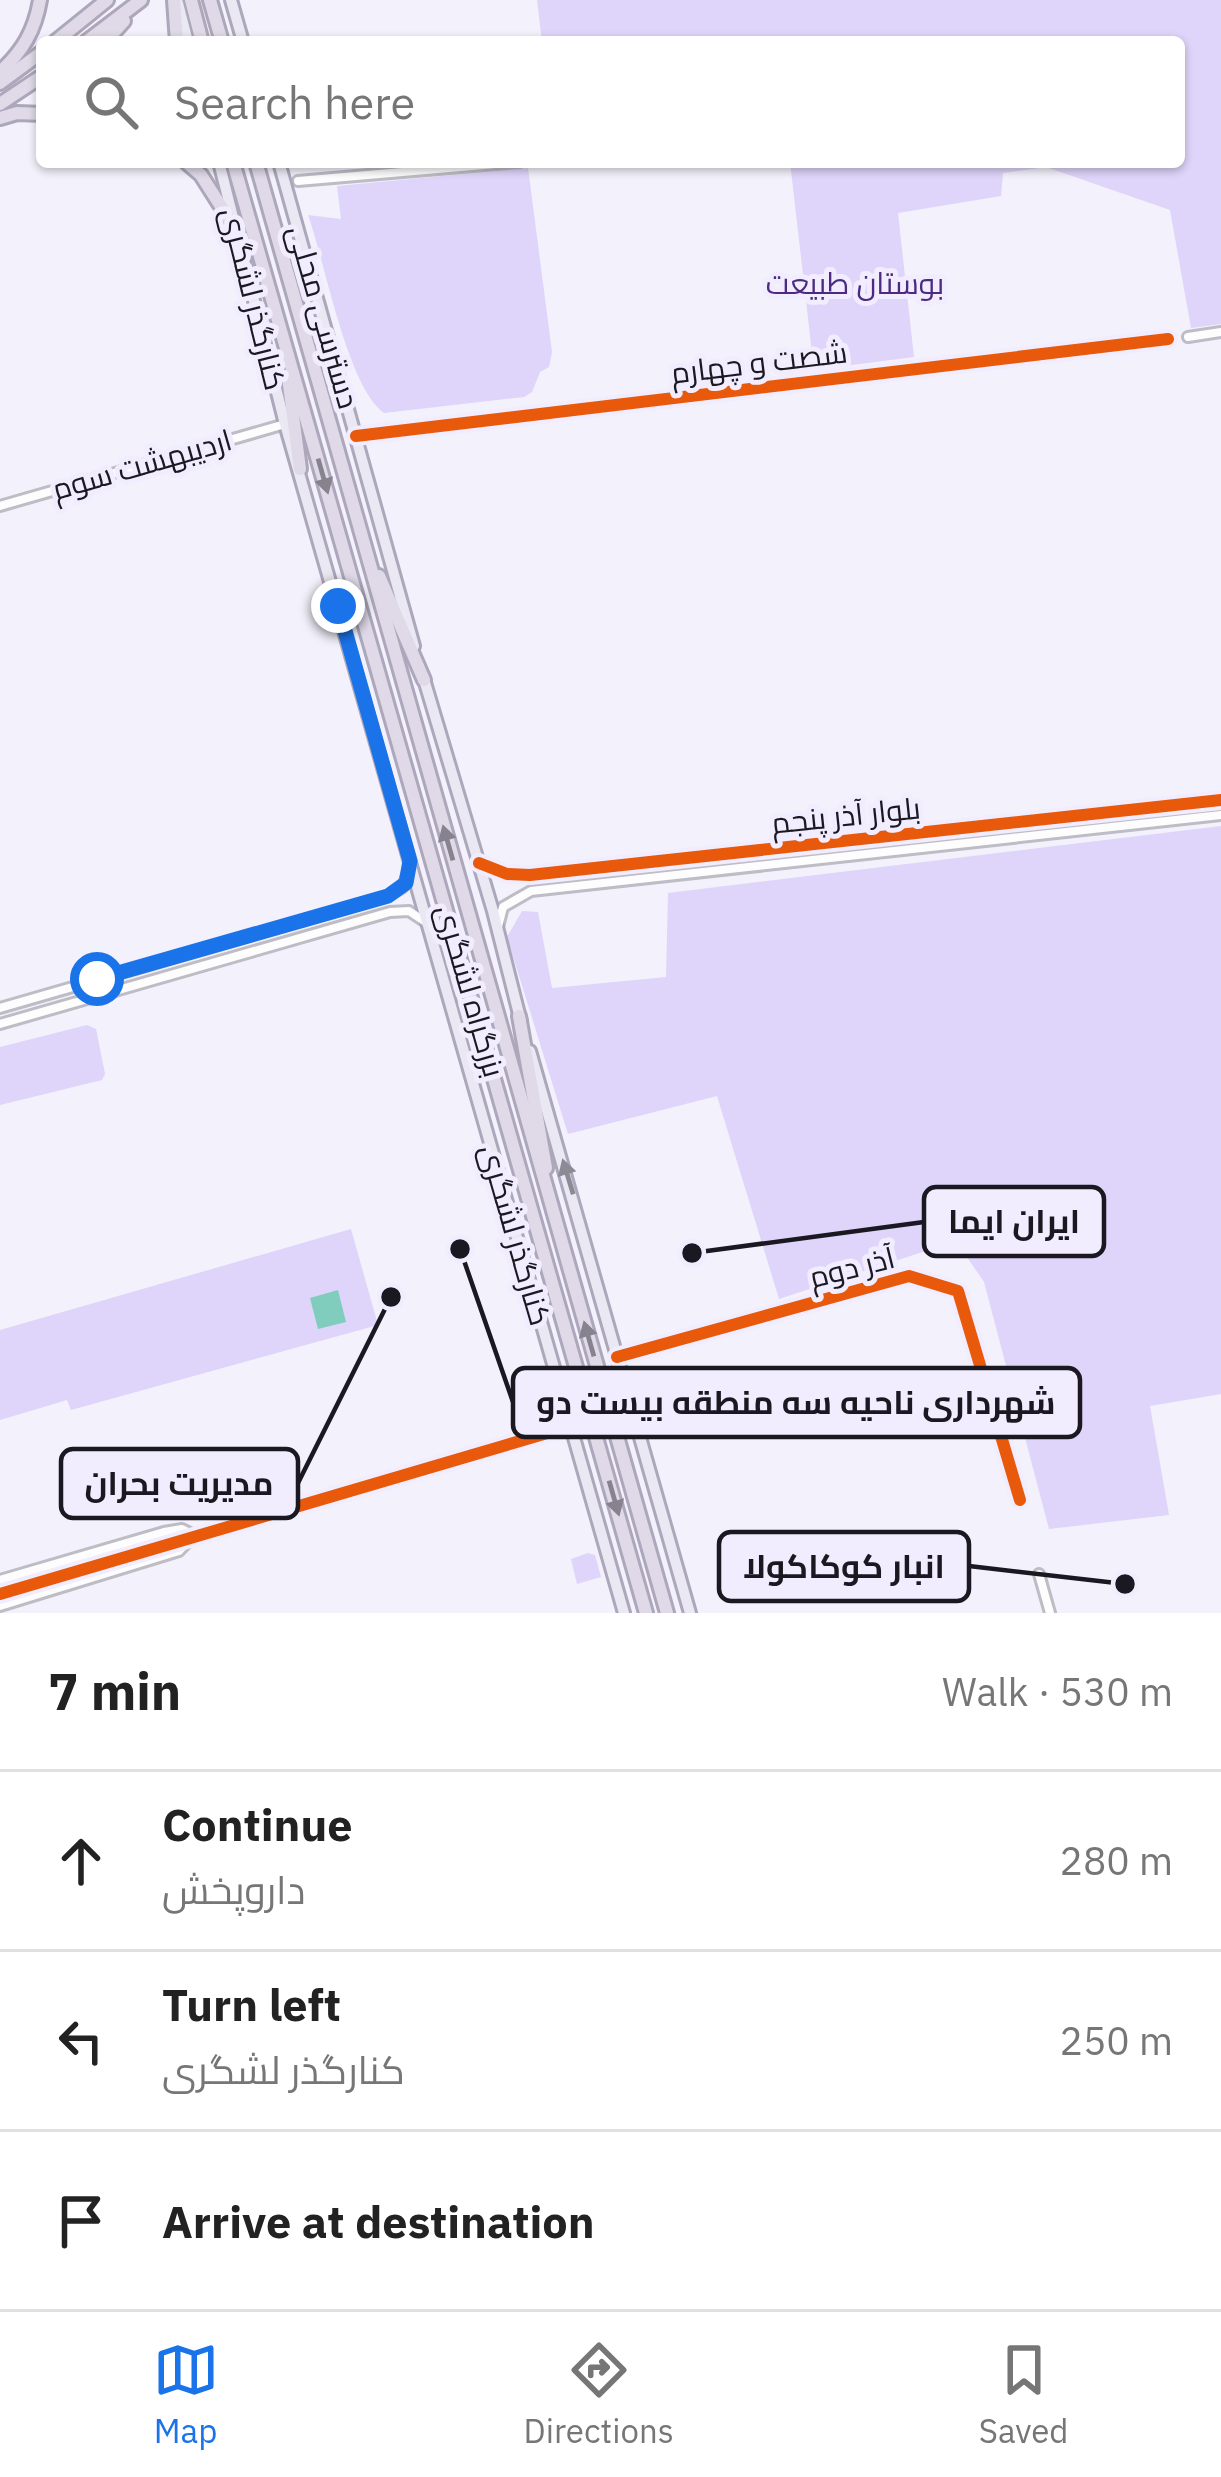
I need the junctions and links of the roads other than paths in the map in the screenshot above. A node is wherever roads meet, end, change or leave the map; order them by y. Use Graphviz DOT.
graph roads {
  1 [pos="40,0"];
  2 [pos="107,0"];
  3 [pos="142,0"];
  4 [pos="176,0"];
  5 [pos="191,0"];
  6 [pos="210,0"];
  7 [pos="231,0"];
  8 [pos="63,36"];
  9 [pos="94,36"];
  10 [pos="110,36"];
  11 [pos="177,36"];
  12 [pos="186,36"];
  13 [pos="200,36"];
  14 [pos="220,36"];
  15 [pos="241,36"];
  16 [pos="36,56"];
  17 [pos="0,72"];
  18 [pos="36,80"];
  19 [pos="0,82"];
  20 [pos="0,104"];
  21 [pos="36,114"];
  22 [pos="0,118"];
  23 [pos="193,168"];
  24 [pos="220,168"];
  25 [pos="235,168"];
  26 [pos="258,168"];
  27 [pos="281,168"];
  28 [pos="450,168"];
  29 [pos="298,181"];
  30 [pos="236,230"];
  31 [pos="279,322"];
  32 [pos="1221,332"];
  33 [pos="1188,337"];
  34 [pos="1168,339"];
  35 [pos="285,424"];
  36 [pos="356,436"];
  37 [pos="300,469"];
  38 [pos="0,506"];
  39 [pos="356,518"];
  40 [pos="424,680"];
  41 [pos="1221,800"];
  42 [pos="1221,815"];
  43 [pos="410,861"];
  44 [pos="479,863"];
  45 [pos="388,896"];
  46 [pos="390,912"];
  47 [pos="498,928"];
  48 [pos="431,933"];
  49 [pos="0,1008"];
  50 [pos="519,1016"];
  51 [pos="0,1024"];
  52 [pos="554,1216"];
  53 [pos="617,1357"];
  54 [pos="571,1426"];
  55 [pos="1020,1500"];
  56 [pos="194,1535"];
  57 [pos="1040,1574"];
  58 [pos="0,1580"];
  59 [pos="0,1594"];
  60 [pos="0,1606"];
  61 [pos="624,1613"];
  62 [pos="646,1613"];
  63 [pos="667,1613"];
  64 [pos="690,1613"];
  65 [pos="1050,1613"];
  1 -- 17 [label="highway"];
  2 -- 8 [label="highway"];
  3 -- 9 [label="highway"];
  3 -- 10 [label="highway"];
  4 -- 11 [label="highway"];
  4 -- 12 [label="main road"];
  5 -- 13 [label="highway"];
  6 -- 14 [label="highway"];
  7 -- 15 [label="main road"];
  16 -- 19 [label="highway"];
  18 -- 20 [label="highway"];
  21 -- 22 [label="highway"];
  23 -- 30 [label="highway"];
  24 -- 30 [label="main road, کنارگذر لشگری"];
  25 -- 31 [label="highway, بزرگراه لشگری"];
  26 -- 39 [label="highway, بزرگراه لشگری"];
  27 -- 36 [label="main road, دسترسی محلی"];
  28 -- 29 [label="street"];
  30 -- 35 [label="main road, کنارگذر لشگری"];
  31 -- 37 [label="highway"];
  31 -- 62 [label="highway, بزرگراه لشگری, one-way"];
  32 -- 33 [label="street"];
  34 -- 36 [label="street, شصت و چهارم"];
  35 -- 37 [label="main road, کنارگذر لشگری"];
  35 -- 38 [label="street, اردیبهشت سوم"];
  36 -- 40 [label="main road, دسترسی محلی"];
  37 -- 43 [label="main road, کنارگذر لشگری"];
  39 -- 40 [label="highway"];
  52 -- 39 [label="highway, بزرگراه لشگری, one-way"];
  40 -- 44 [label="main road"];
  41 -- 44 [label="street, بلوار آذر پنجم"];
  42 -- 47 [label="street, بلوار آذر پنجم"];
  43 -- 45 [label="street"];
  43 -- 48 [label="main road, کنارگذر لشگری"];
  44 -- 47 [label="main road"];
  45 -- 46 [label="street"];
  45 -- 49 [label="street"];
  46 -- 48 [label="street"];
  46 -- 51 [label="street"];
  47 -- 50 [label="main road"];
  48 -- 54 [label="main road, کنارگذر لشگری"];
  50 -- 52 [label="highway"];
  53 -- 50 [label="main road, one-way"];
  63 -- 52 [label="highway, بزرگراه لشگری, one-way"];
  53 -- 55 [label="street, آذر دوم"];
  53 -- 64 [label="main road"];
  54 -- 56 [label="street"];
  54 -- 61 [label="main road, کنارگذر لشگری"];
  56 -- 58 [label="street"];
  56 -- 59 [label="street"];
  56 -- 60 [label="street"];
  57 -- 65 [label="street"];
}
